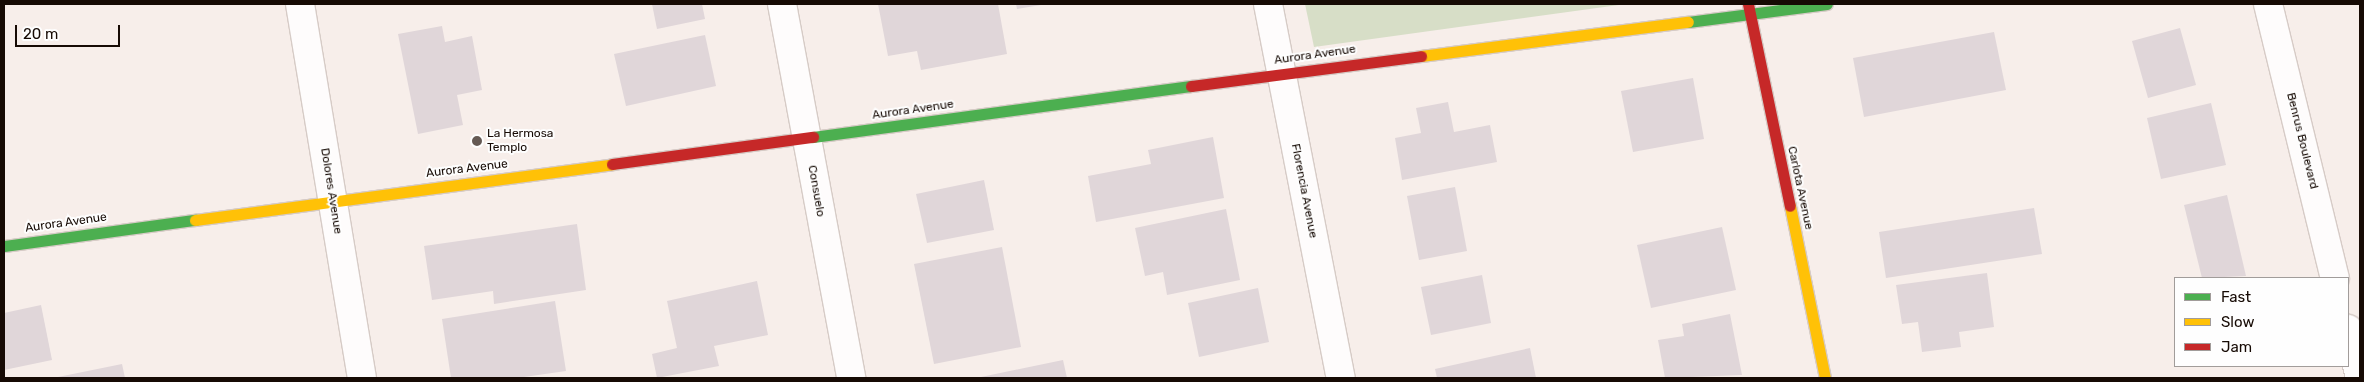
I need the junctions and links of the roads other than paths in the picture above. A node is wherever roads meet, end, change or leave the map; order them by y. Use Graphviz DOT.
graph roads {
  1 [pos="300,4"];
  2 [pos="782,4"];
  3 [pos="1268,4"];
  4 [pos="1827,4"];
  5 [pos="2268,4"];
  6 [pos="1749,8"];
  7 [pos="1281,74"];
  8 [pos="807,139"];
  9 [pos="332,201"];
  10 [pos="4,246"];
  11 [pos="2335,277"];
  12 [pos="2349,333"];
  13 [pos="362,378"];
  14 [pos="851,378"];
  15 [pos="1342,378"];
  16 [pos="1825,378"];
  17 [pos="2360,378"];
  1 -- 9 [label="street, Dolores Avenue"];
  2 -- 8 [label="street, Consuelo"];
  3 -- 7 [label="street, Florencia Avenue"];
  4 -- 6 [label="street, Aurora Avenue"];
  5 -- 11 [label="street, Benrus Boulevard"];
  6 -- 7 [label="street, Aurora Avenue"];
  6 -- 16 [label="street, Carlota Avenue"];
  7 -- 8 [label="street, Aurora Avenue"];
  7 -- 15 [label="street, Florencia Avenue"];
  8 -- 9 [label="street, Aurora Avenue"];
  8 -- 14 [label="street, Consuelo"];
  9 -- 10 [label="street, Aurora Avenue"];
  9 -- 13 [label="street, Dolores Avenue"];
  12 -- 17 [label="street"];
}
